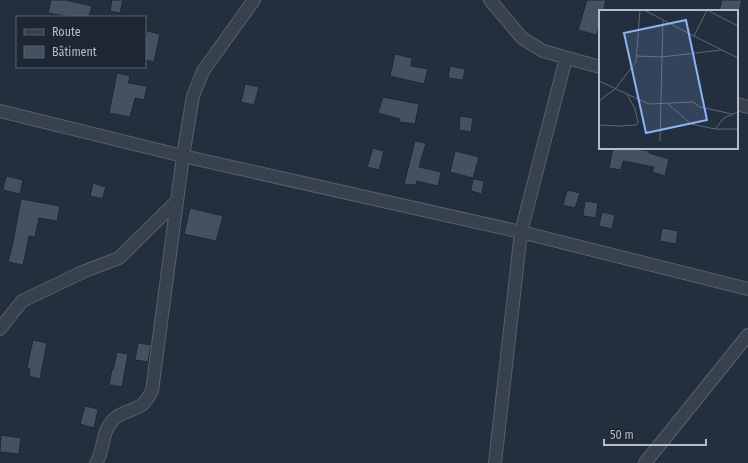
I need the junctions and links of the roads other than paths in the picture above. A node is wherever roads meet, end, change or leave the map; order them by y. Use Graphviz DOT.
graph roads {
  1 [pos="254,0"];
  2 [pos="490,0"];
  3 [pos="566,58"];
  4 [pos="599,68"];
  5 [pos="738,104"];
  6 [pos="748,107"];
  7 [pos="0,111"];
  8 [pos="183,156"];
  9 [pos="177,201"];
  10 [pos="521,232"];
  11 [pos="748,289"];
  12 [pos="0,330"];
  13 [pos="748,335"];
  14 [pos="96,463"];
  15 [pos="495,463"];
  16 [pos="645,463"];
  1 -- 8 [label="street"];
  2 -- 3 [label="street"];
  3 -- 4 [label="street"];
  3 -- 10 [label="street"];
  5 -- 6 [label="street"];
  7 -- 8 [label="street"];
  8 -- 9 [label="street"];
  8 -- 10 [label="street"];
  9 -- 12 [label="street"];
  9 -- 14 [label="street"];
  10 -- 11 [label="street"];
  10 -- 15 [label="street"];
  13 -- 16 [label="street"];
}
